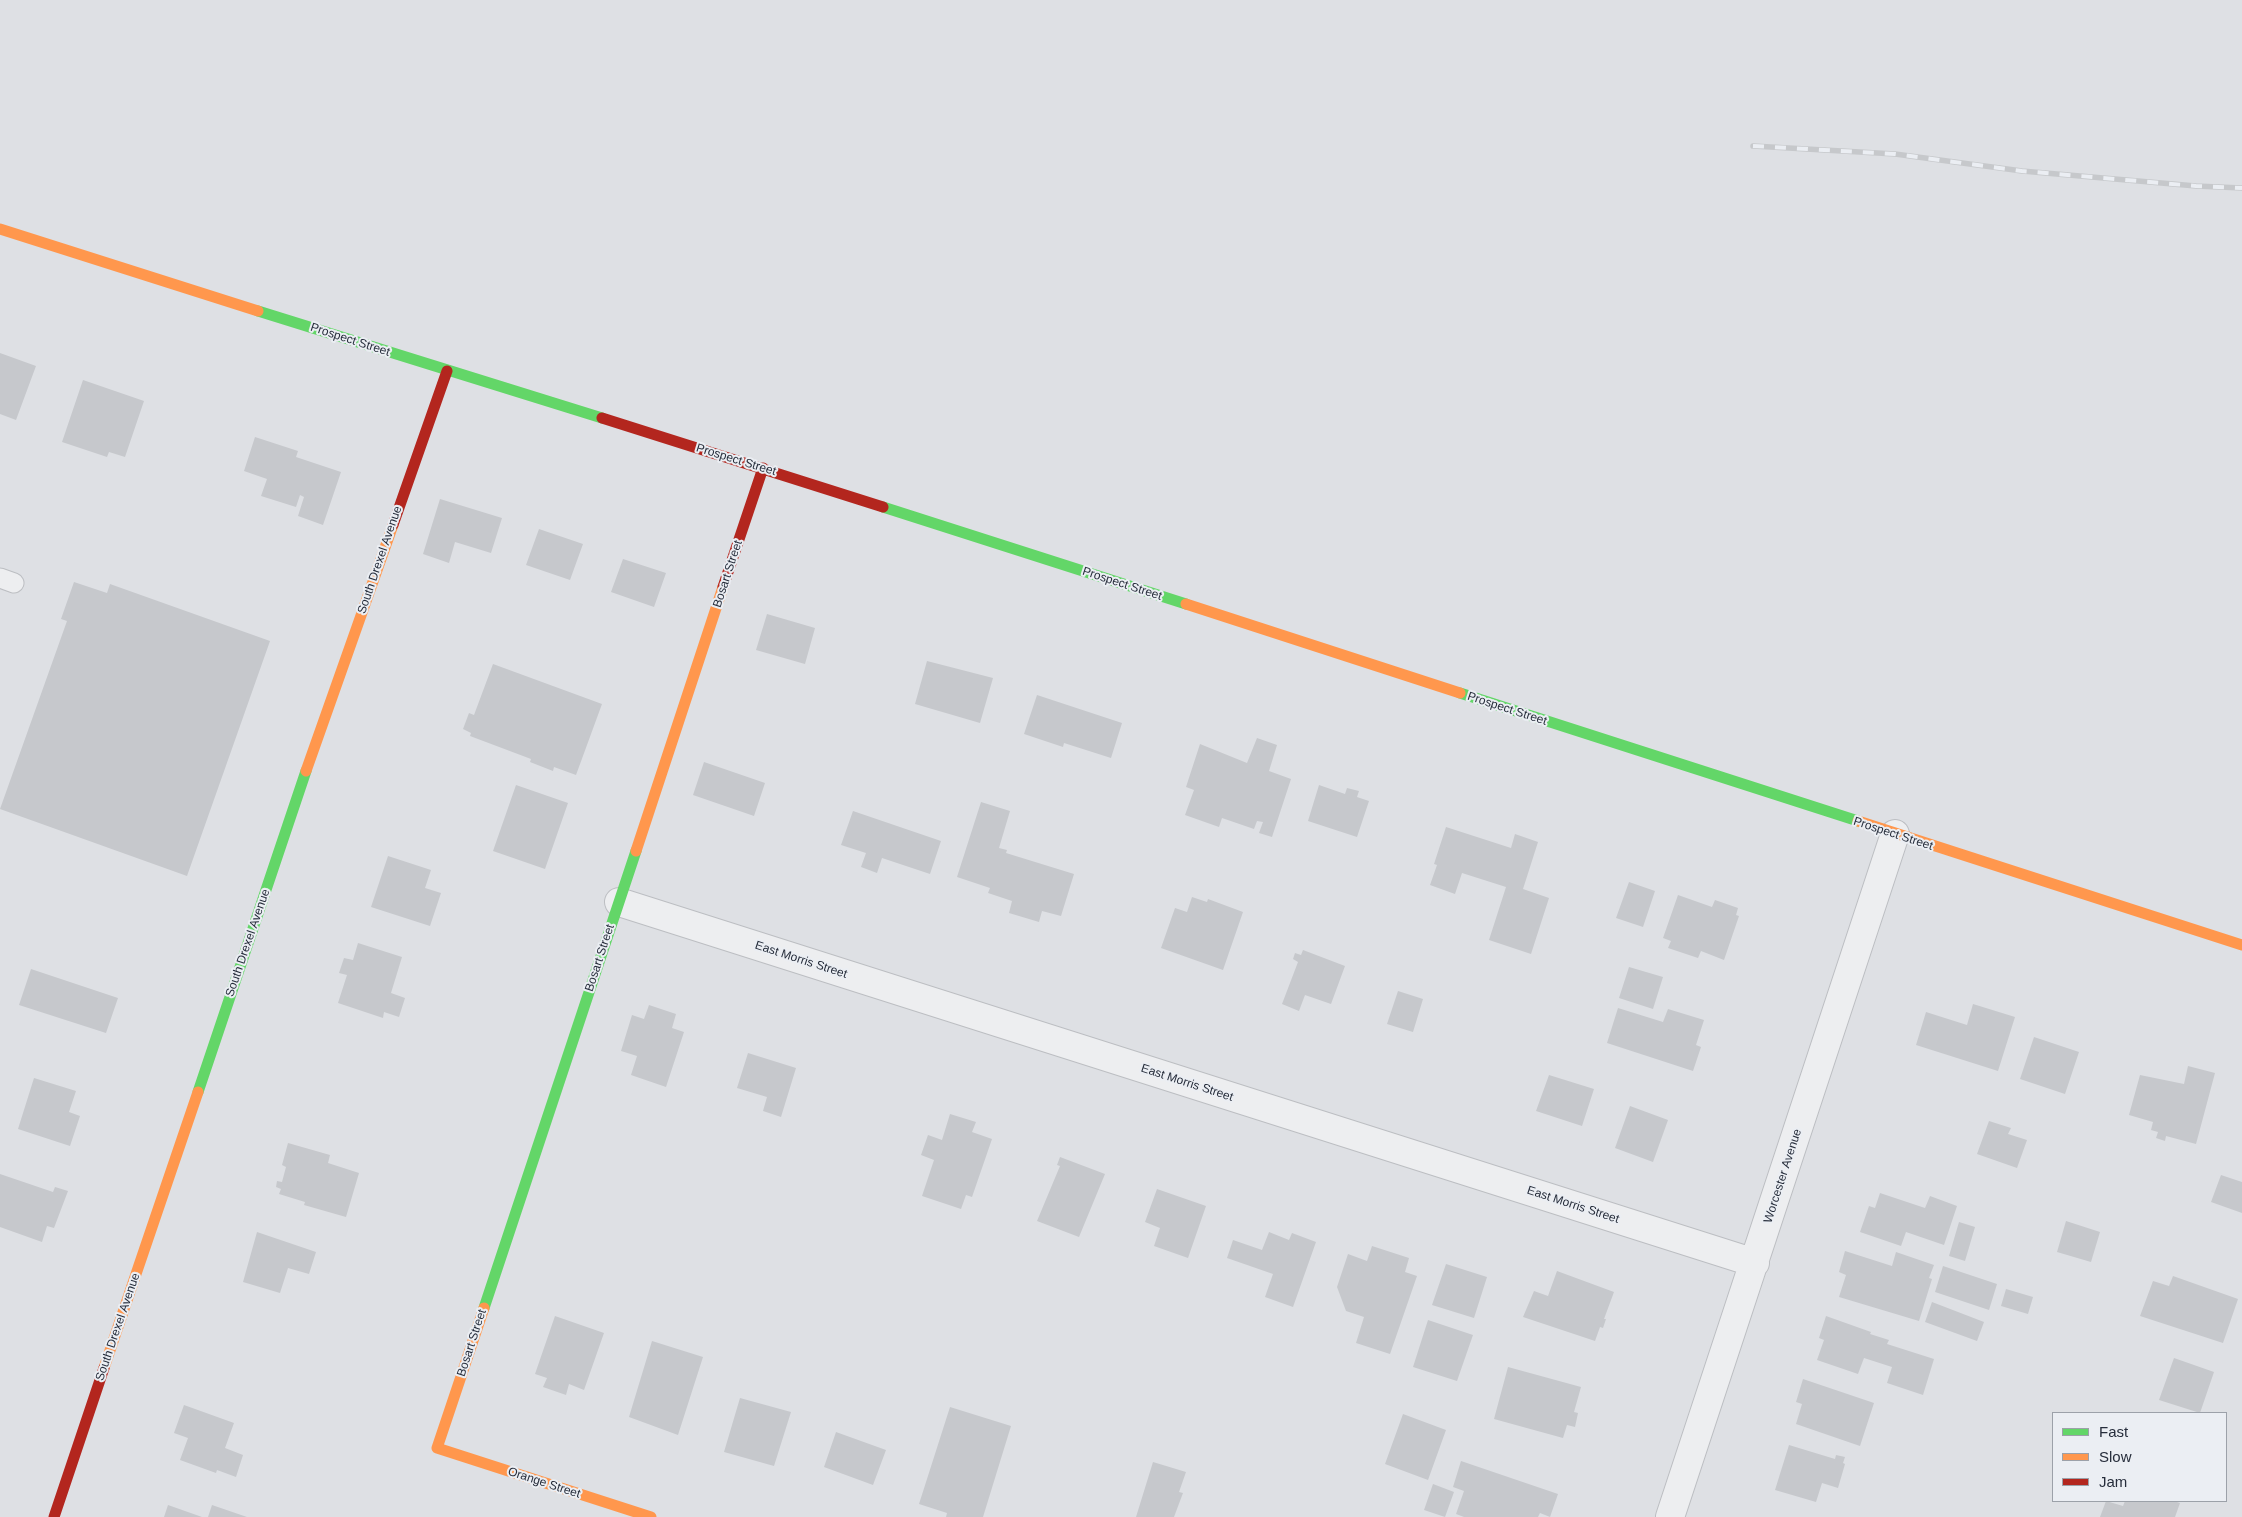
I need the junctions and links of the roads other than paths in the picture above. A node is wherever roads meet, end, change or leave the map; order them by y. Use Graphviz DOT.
graph roads {
  1 [pos="0,229"];
  2 [pos="447,371"];
  3 [pos="763,468"];
  4 [pos="1895,834"];
  5 [pos="619,902"];
  6 [pos="2242,945"];
  7 [pos="1755,1263"];
  8 [pos="437,1448"];
  9 [pos="54,1517"];
  10 [pos="651,1517"];
  11 [pos="1670,1517"];
  1 -- 2 [label="street, Prospect Street"];
  2 -- 3 [label="street, Prospect Street"];
  2 -- 9 [label="street, South Drexel Avenue"];
  3 -- 4 [label="street, Prospect Street"];
  3 -- 5 [label="street, Bosart Street"];
  4 -- 6 [label="street, Prospect Street"];
  4 -- 7 [label="street, Worcester Avenue"];
  5 -- 7 [label="street, East Morris Street"];
  5 -- 8 [label="street, Bosart Street"];
  7 -- 11 [label="street, Worcester Avenue"];
  8 -- 10 [label="street, Orange Street"];
}
